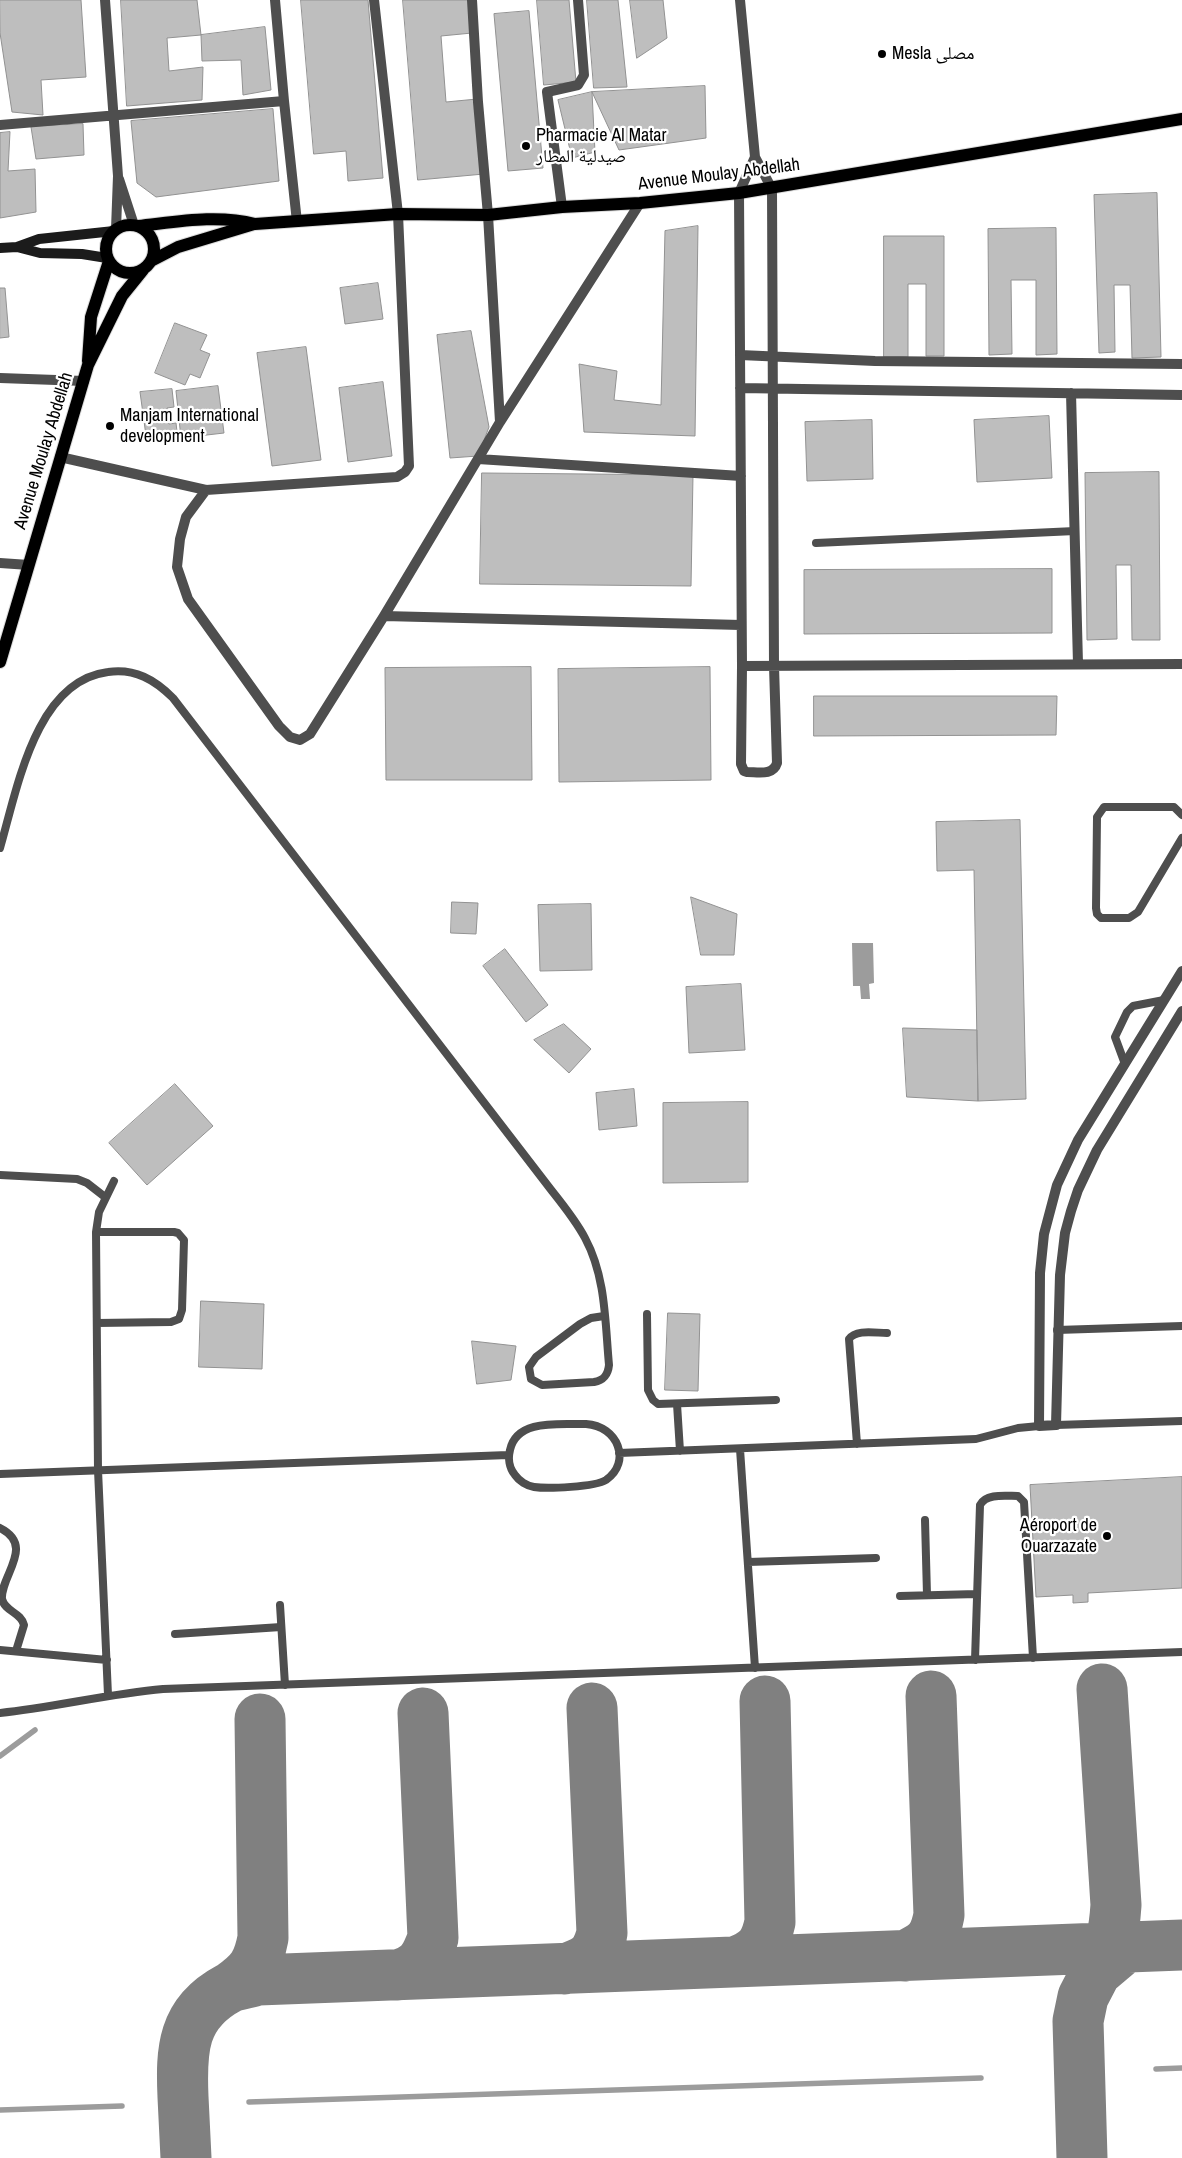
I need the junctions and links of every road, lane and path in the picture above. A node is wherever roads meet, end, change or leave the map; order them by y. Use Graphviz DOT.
graph roads {
  1 [pos="105,0"];
  2 [pos="275,0"];
  3 [pos="374,0"];
  4 [pos="472,0"];
  5 [pos="578,0"];
  6 [pos="740,0"];
  7 [pos="284,101"];
  8 [pos="114,114"];
  9 [pos="1182,119"];
  10 [pos="0,125"];
  11 [pos="755,157"];
  12 [pos="118,176"];
  13 [pos="772,189"];
  14 [pos="739,193"];
  15 [pos="640,203"];
  16 [pos="562,207"];
  17 [pos="398,214"];
  18 [pos="488,215"];
  19 [pos="297,222"];
  20 [pos="255,224"];
  21 [pos="136,226"];
  22 [pos="115,230"];
  23 [pos="17,247"];
  24 [pos="0,248"];
  25 [pos="108,260"];
  26 [pos="147,266"];
  27 [pos="740,355"];
  28 [pos="774,355"];
  29 [pos="1182,364"];
  30 [pos="88,365"];
  31 [pos="0,378"];
  32 [pos="84,380"];
  33 [pos="740,388"];
  34 [pos="773,388"];
  35 [pos="1070,393"];
  36 [pos="1182,395"];
  37 [pos="500,422"];
  38 [pos="60,457"];
  39 [pos="478,459"];
  40 [pos="740,476"];
  41 [pos="206,490"];
  42 [pos="1075,531"];
  43 [pos="816,543"];
  44 [pos="0,563"];
  45 [pos="29,565"];
  46 [pos="384,616"];
  47 [pos="741,625"];
  48 [pos="0,662"];
  49 [pos="1078,664"];
  50 [pos="1182,664"];
  51 [pos="742,666"];
  52 [pos="774,666"];
  53 [pos="1182,815"];
  54 [pos="1182,838"];
  55 [pos="0,848"];
  56 [pos="1182,971"];
  57 [pos="1164,1000"];
  58 [pos="1182,1011"];
  59 [pos="1125,1064"];
  60 [pos="0,1175"];
  61 [pos="114,1181"];
  62 [pos="105,1197"];
  63 [pos="96,1232"];
  64 [pos="647,1314"];
  65 [pos="604,1316"];
  66 [pos="97,1323"];
  67 [pos="1182,1326"];
  68 [pos="1057,1330"];
  69 [pos="887,1333"];
  70 [pos="776,1400"];
  71 [pos="677,1404"];
  72 [pos="1182,1422"];
  73 [pos="1056,1425"];
  74 [pos="1039,1426"];
  75 [pos="857,1444"];
  76 [pos="740,1449"];
  77 [pos="680,1451"];
  78 [pos="619,1453"];
  79 [pos="508,1455"];
  80 [pos="98,1470"];
  81 [pos="0,1474"];
  82 [pos="925,1520"];
  83 [pos="0,1528"];
  84 [pos="876,1558"];
  85 [pos="748,1562"];
  86 [pos="977,1594"];
  87 [pos="927,1595"];
  88 [pos="900,1596"];
  89 [pos="280,1605"];
  90 [pos="281,1627"];
  91 [pos="175,1634"];
  92 [pos="0,1650"];
  93 [pos="16,1651"];
  94 [pos="1182,1652"];
  95 [pos="1033,1658"];
  96 [pos="107,1660"];
  97 [pos="975,1660"];
  98 [pos="755,1668"];
  99 [pos="285,1685"];
  100 [pos="108,1695"];
  101 [pos="0,1713"];
  1 -- 8 [label="street"];
  2 -- 7 [label="street"];
  3 -- 17 [label="street"];
  4 -- 18 [label="street"];
  5 -- 16 [label="street"];
  6 -- 11 [label="street"];
  7 -- 8 [label="street"];
  7 -- 19 [label="street"];
  8 -- 10 [label="street"];
  8 -- 12 [label="street"];
  9 -- 13 [label="main road, Avenue Moulay Abdellah"];
  11 -- 13 [label="street"];
  11 -- 14 [label="street"];
  12 -- 21 [label="street"];
  12 -- 22 [label="street"];
  13 -- 14 [label="main road, Avenue Moulay Abdellah"];
  13 -- 28 [label="street"];
  14 -- 15 [label="main road, Avenue Moulay Abdellah"];
  14 -- 27 [label="street"];
  15 -- 16 [label="main road, Avenue Moulay Abdellah"];
  15 -- 37 [label="street"];
  16 -- 18 [label="main road, Avenue Moulay Abdellah"];
  17 -- 18 [label="main road, Avenue Moulay Abdellah"];
  17 -- 19 [label="main road, Avenue Moulay Abdellah"];
  17 -- 41 [label="street"];
  18 -- 37 [label="street"];
  19 -- 20 [label="main road, Avenue Moulay Abdellah"];
  20 -- 21 [label="main road, Avenue Moulay Abdellah"];
  20 -- 26 [label="main road, Avenue Moulay Abdellah"];
  21 -- 22 [label="main road, Avenue Moulay Abdellah"];
  21 -- 26 [label="main road"];
  22 -- 23 [label="street"];
  22 -- 25 [label="main road, Avenue Moulay Abdellah"];
  23 -- 24 [label="street"];
  23 -- 25 [label="street"];
  25 -- 26 [label="main road, Avenue Moulay Abdellah"];
  25 -- 30 [label="main road, Avenue Moulay Abdellah"];
  26 -- 30 [label="main road, Avenue Moulay Abdellah"];
  27 -- 28 [label="street"];
  27 -- 33 [label="street"];
  28 -- 29 [label="street"];
  28 -- 34 [label="street"];
  30 -- 32 [label="main road, Avenue Moulay Abdellah"];
  31 -- 32 [label="street"];
  32 -- 38 [label="main road, Avenue Moulay Abdellah"];
  33 -- 34 [label="street"];
  33 -- 40 [label="street"];
  34 -- 35 [label="street"];
  34 -- 52 [label="street"];
  35 -- 36 [label="street"];
  35 -- 42 [label="street"];
  37 -- 39 [label="street"];
  38 -- 41 [label="street"];
  38 -- 45 [label="main road, Avenue Moulay Abdellah"];
  39 -- 40 [label="street"];
  39 -- 46 [label="street"];
  40 -- 47 [label="street"];
  41 -- 46 [label="street"];
  42 -- 43 [label="lane"];
  42 -- 49 [label="street"];
  44 -- 45 [label="street"];
  45 -- 48 [label="main road, Avenue Moulay Abdellah"];
  46 -- 47 [label="street"];
  47 -- 51 [label="street"];
  49 -- 50 [label="street"];
  49 -- 52 [label="street"];
  51 -- 52 [label="street"];
  51 -- 52 [label="street"];
  53 -- 54 [label="lane"];
  55 -- 65 [label="lane"];
  56 -- 57 [label="street"];
  57 -- 59 [label="street"];
  57 -- 59 [label="lane"];
  58 -- 68 [label="street"];
  59 -- 74 [label="street"];
  60 -- 62 [label="lane"];
  61 -- 62 [label="lane"];
  62 -- 63 [label="lane"];
  63 -- 66 [label="lane"];
  63 -- 66 [label="lane"];
  64 -- 71 [label="lane"];
  65 -- 65 [label="lane"];
  66 -- 80 [label="lane"];
  67 -- 68 [label="lane"];
  68 -- 73 [label="street"];
  69 -- 75 [label="lane"];
  70 -- 71 [label="lane"];
  71 -- 77 [label="lane"];
  72 -- 73 [label="lane"];
  73 -- 74 [label="street"];
  74 -- 75 [label="lane"];
  75 -- 76 [label="lane"];
  76 -- 77 [label="lane"];
  76 -- 85 [label="lane"];
  77 -- 78 [label="lane"];
  78 -- 79 [label="lane"];
  78 -- 79 [label="lane"];
  79 -- 80 [label="lane"];
  80 -- 81 [label="lane"];
  80 -- 96 [label="lane"];
  82 -- 87 [label="lane"];
  83 -- 93 [label="lane"];
  84 -- 85 [label="lane"];
  85 -- 98 [label="lane"];
  86 -- 87 [label="lane"];
  86 -- 95 [label="lane"];
  86 -- 97 [label="lane"];
  87 -- 88 [label="lane"];
  89 -- 90 [label="lane"];
  90 -- 91 [label="lane"];
  90 -- 99 [label="lane"];
  92 -- 93 [label="lane"];
  93 -- 96 [label="lane"];
  94 -- 95 [label="lane"];
  95 -- 97 [label="lane"];
  96 -- 100 [label="lane"];
  97 -- 98 [label="lane"];
  98 -- 99 [label="lane"];
  99 -- 100 [label="lane"];
  100 -- 101 [label="lane"];
}
